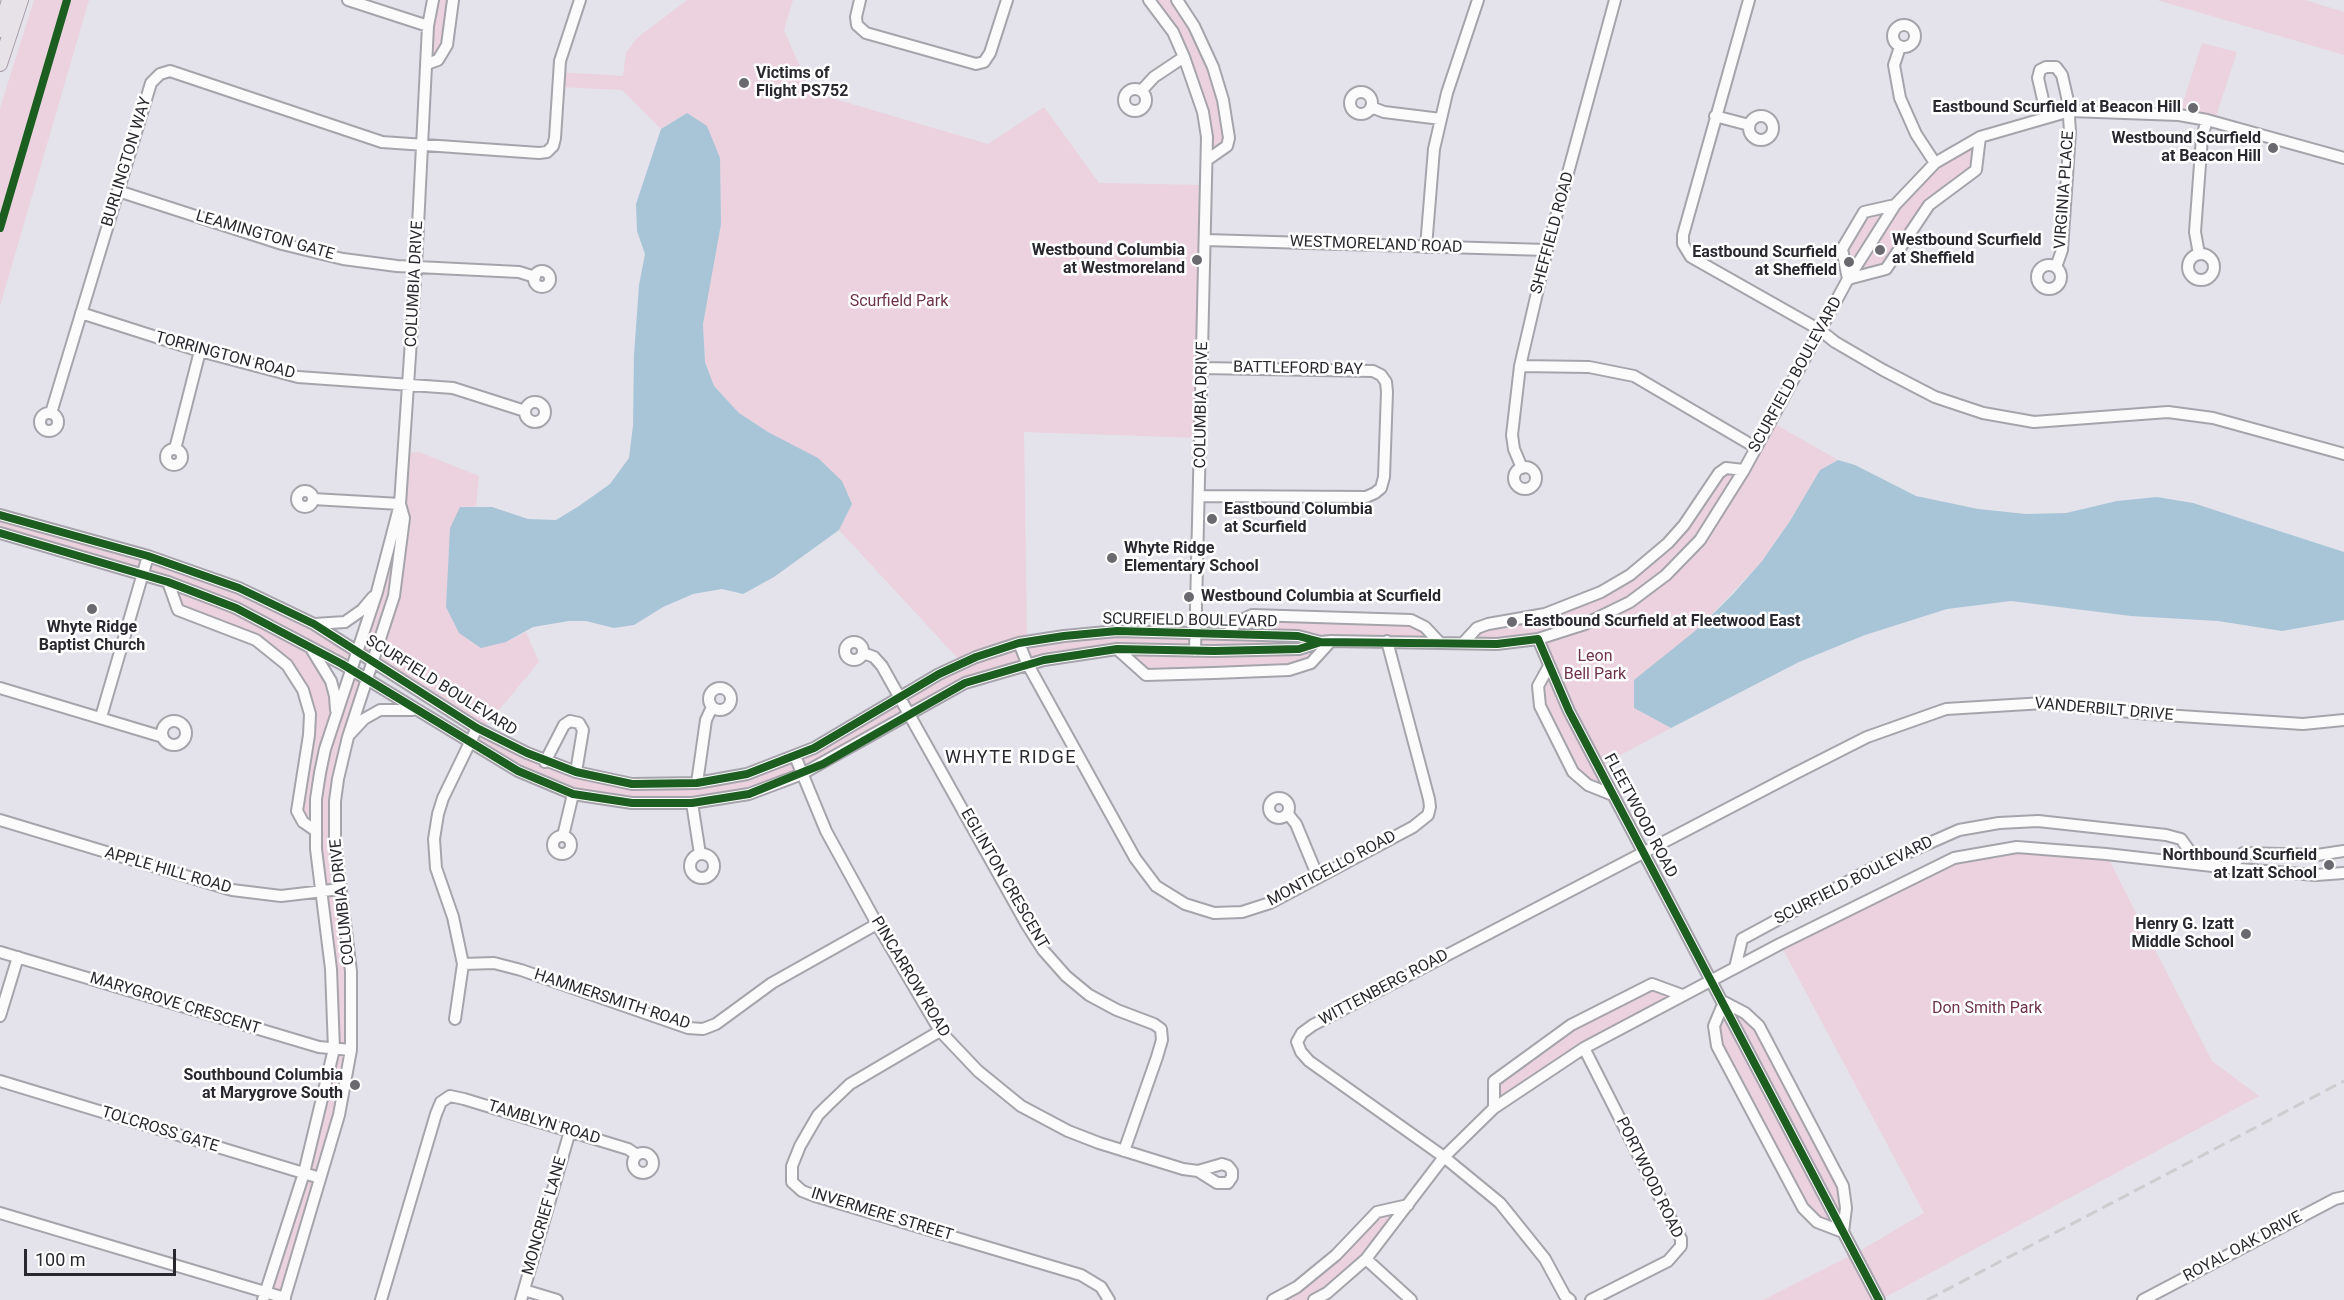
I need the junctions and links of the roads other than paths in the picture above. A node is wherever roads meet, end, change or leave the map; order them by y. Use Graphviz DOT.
graph roads {
  1 [pos="9,0"];
  2 [pos="21,0"];
  3 [pos="348,0"];
  4 [pos="433,0"];
  5 [pos="453,0"];
  6 [pos="580,0"];
  7 [pos="860,0"];
  8 [pos="1007,0"];
  9 [pos="1149,0"];
  10 [pos="1177,0"];
  11 [pos="1478,0"];
  12 [pos="1615,0"];
  13 [pos="1749,0"];
  14 [pos="429,26"];
  15 [pos="0,30"];
  16 [pos="1900,46"];
  17 [pos="1184,57"];
  18 [pos="0,64"];
  19 [pos="427,64"];
  20 [pos="1142,90"];
  21 [pos="1371,107"];
  22 [pos="2070,111"];
  23 [pos="1715,116"];
  24 [pos="2047,117"];
  25 [pos="1441,119"];
  26 [pos="2207,120"];
  27 [pos="1749,125"];
  28 [pos="1980,137"];
  29 [pos="423,145"];
  30 [pos="2344,158"];
  31 [pos="1207,160"];
  32 [pos="1935,163"];
  33 [pos="118,191"];
  34 [pos="1895,205"];
  35 [pos="1205,240"];
  36 [pos="1426,247"];
  37 [pos="1547,250"];
  38 [pos="2199,254"];
  39 [pos="416,266"];
  40 [pos="2056,267"];
  41 [pos="535,277"];
  42 [pos="1848,279"];
  43 [pos="81,313"];
  44 [pos="1820,330"];
  45 [pos="200,351"];
  46 [pos="1520,366"];
  47 [pos="1202,368"];
  48 [pos="409,384"];
  49 [pos="525,411"];
  50 [pos="51,413"];
  51 [pos="1755,447"];
  52 [pos="175,449"];
  53 [pos="2344,454"];
  54 [pos="1522,468"];
  55 [pos="1744,471"];
  56 [pos="1200,496"];
  57 [pos="313,499"];
  58 [pos="400,504"];
  59 [pos="0,514"];
  60 [pos="0,533"];
  61 [pos="148,556"];
  62 [pos="143,574"];
  63 [pos="168,582"];
  64 [pos="377,592"];
  65 [pos="314,624"];
  66 [pos="1195,632"];
  67 [pos="1228,634"];
  68 [pos="1538,639"];
  69 [pos="1326,641"];
  70 [pos="1387,641"];
  71 [pos="1439,642"];
  72 [pos="1464,642"];
  73 [pos="1020,643"];
  74 [pos="308,645"];
  75 [pos="1117,649"];
  76 [pos="357,650"];
  77 [pos="1195,651"];
  78 [pos="863,653"];
  79 [pos="372,661"];
  80 [pos="1027,663"];
  81 [pos="1549,666"];
  82 [pos="351,670"];
  83 [pos="365,679"];
  84 [pos="0,688"];
  85 [pos="901,698"];
  86 [pos="712,707"];
  87 [pos="416,711"];
  88 [pos="910,715"];
  89 [pos="336,716"];
  90 [pos="101,717"];
  91 [pos="2344,720"];
  92 [pos="477,728"];
  93 [pos="163,737"];
  94 [pos="348,737"];
  95 [pos="468,743"];
  96 [pos="795,756"];
  97 [pos="545,762"];
  98 [pos="576,772"];
  99 [pos="802,774"];
  100 [pos="697,783"];
  101 [pos="573,794"];
  102 [pos="1613,795"];
  103 [pos="692,803"];
  104 [pos="1288,814"];
  105 [pos="0,820"];
  106 [pos="316,831"];
  107 [pos="563,836"];
  108 [pos="2344,851"];
  109 [pos="1644,852"];
  110 [pos="700,854"];
  111 [pos="2199,864"];
  112 [pos="2231,868"];
  113 [pos="2344,873"];
  114 [pos="1318,877"];
  115 [pos="340,889"];
  116 [pos="320,890"];
  117 [pos="877,924"];
  118 [pos="0,952"];
  119 [pos="18,957"];
  120 [pos="463,964"];
  121 [pos="1735,968"];
  122 [pos="1712,980"];
  123 [pos="1682,995"];
  124 [pos="1724,1002"];
  125 [pos="0,1016"];
  126 [pos="455,1019"];
  127 [pos="940,1031"];
  128 [pos="1584,1047"];
  129 [pos="334,1049"];
  130 [pos="351,1050"];
  131 [pos="0,1081"];
  132 [pos="1494,1108"];
  133 [pos="570,1131"];
  134 [pos="1124,1151"];
  135 [pos="637,1155"];
  136 [pos="1444,1157"];
  137 [pos="1198,1172"];
  138 [pos="304,1173"];
  139 [pos="320,1178"];
  140 [pos="2344,1197"];
  141 [pos="1408,1205"];
  142 [pos="0,1214"];
  143 [pos="1843,1232"];
  144 [pos="1366,1259"];
  145 [pos="522,1295"];
  146 [pos="264,1296"];
  147 [pos="285,1299"];
  148 [pos="381,1300"];
  149 [pos="556,1300"];
  150 [pos="1109,1300"];
  151 [pos="1273,1300"];
  152 [pos="1314,1300"];
  153 [pos="1412,1300"];
  154 [pos="1570,1300"];
  155 [pos="1591,1300"];
  156 [pos="1879,1300"];
  157 [pos="2143,1300"];
  1 -- 15 [label="main road"];
  2 -- 18 [label="main road"];
  3 -- 14 [label="street"];
  4 -- 14 [label="street, COLUMBIA DRIVE"];
  5 -- 19 [label="street"];
  6 -- 29 [label="street"];
  7 -- 8 [label="street"];
  9 -- 17 [label="street, COLUMBIA DRIVE"];
  10 -- 31 [label="street"];
  11 -- 25 [label="street"];
  12 -- 37 [label="street, SHEFFIELD ROAD"];
  13 -- 23 [label="street"];
  14 -- 19 [label="street, COLUMBIA DRIVE"];
  16 -- 32 [label="street"];
  17 -- 20 [label="street"];
  17 -- 31 [label="street, COLUMBIA DRIVE"];
  19 -- 29 [label="street, COLUMBIA DRIVE"];
  21 -- 25 [label="street"];
  22 -- 24 [label="street, SCURFIELD BOULEVARD"];
  22 -- 24 [label="street, VIRGINIA PLACE"];
  22 -- 26 [label="street, SCURFIELD BOULEVARD"];
  22 -- 40 [label="street, VIRGINIA PLACE"];
  23 -- 27 [label="street"];
  23 -- 44 [label="street"];
  24 -- 28 [label="street, SCURFIELD BOULEVARD"];
  25 -- 36 [label="street"];
  26 -- 30 [label="street, SCURFIELD BOULEVARD"];
  26 -- 38 [label="street"];
  28 -- 32 [label="street, SCURFIELD BOULEVARD"];
  28 -- 42 [label="street, SCURFIELD BOULEVARD"];
  29 -- 33 [label="street, BURLINGTON WAY"];
  29 -- 39 [label="street, COLUMBIA DRIVE"];
  31 -- 35 [label="street, COLUMBIA DRIVE"];
  32 -- 34 [label="street, SCURFIELD BOULEVARD"];
  33 -- 39 [label="street, LEAMINGTON GATE"];
  33 -- 43 [label="street, BURLINGTON WAY"];
  34 -- 42 [label="street, SCURFIELD BOULEVARD"];
  34 -- 42 [label="street, SCURFIELD BOULEVARD"];
  35 -- 36 [label="street, WESTMORELAND ROAD"];
  35 -- 47 [label="street, COLUMBIA DRIVE"];
  36 -- 37 [label="street, WESTMORELAND ROAD"];
  37 -- 46 [label="street, SHEFFIELD ROAD"];
  39 -- 41 [label="street, LEAMINGTON GATE"];
  39 -- 48 [label="street, COLUMBIA DRIVE"];
  42 -- 44 [label="street, SCURFIELD BOULEVARD"];
  43 -- 45 [label="street, TORRINGTON ROAD"];
  43 -- 50 [label="street, BURLINGTON WAY"];
  44 -- 51 [label="street, SCURFIELD BOULEVARD"];
  44 -- 53 [label="street"];
  45 -- 48 [label="street, TORRINGTON ROAD"];
  45 -- 52 [label="street"];
  46 -- 51 [label="street"];
  46 -- 54 [label="street, SHEFFIELD ROAD"];
  47 -- 56 [label="street, COLUMBIA DRIVE"];
  47 -- 56 [label="street, BATTLEFORD BAY"];
  48 -- 49 [label="street, TORRINGTON ROAD"];
  48 -- 58 [label="street, COLUMBIA DRIVE"];
  51 -- 55 [label="street, SCURFIELD BOULEVARD"];
  55 -- 68 [label="street, SCURFIELD BOULEVARD"];
  55 -- 72 [label="street, SCURFIELD BOULEVARD"];
  56 -- 66 [label="street, COLUMBIA DRIVE"];
  57 -- 58 [label="street"];
  58 -- 64 [label="street, COLUMBIA DRIVE"];
  58 -- 79 [label="street, COLUMBIA DRIVE"];
  59 -- 61 [label="street, SCURFIELD BOULEVARD"];
  60 -- 62 [label="street, SCURFIELD BOULEVARD"];
  61 -- 62 [label="street"];
  61 -- 65 [label="street, SCURFIELD BOULEVARD"];
  62 -- 63 [label="street, SCURFIELD BOULEVARD"];
  62 -- 90 [label="street"];
  63 -- 74 [label="street, SCURFIELD BOULEVARD"];
  63 -- 106 [label="street, COLUMBIA DRIVE"];
  64 -- 65 [label="street"];
  64 -- 76 [label="street, COLUMBIA DRIVE"];
  65 -- 76 [label="street, SCURFIELD BOULEVARD"];
  66 -- 67 [label="street, SCURFIELD BOULEVARD"];
  66 -- 73 [label="street, SCURFIELD BOULEVARD"];
  66 -- 77 [label="street, COLUMBIA DRIVE"];
  67 -- 69 [label="street, SCURFIELD BOULEVARD"];
  67 -- 71 [label="street, SCURFIELD BOULEVARD"];
  68 -- 72 [label="street, SCURFIELD BOULEVARD"];
  68 -- 81 [label="street, FLEETWOOD ROAD"];
  69 -- 70 [label="street, SCURFIELD BOULEVARD"];
  69 -- 75 [label="street, SCURFIELD BOULEVARD"];
  69 -- 77 [label="street, SCURFIELD BOULEVARD"];
  70 -- 71 [label="street, SCURFIELD BOULEVARD"];
  70 -- 114 [label="street, MONTICELLO ROAD"];
  71 -- 72 [label="street, SCURFIELD BOULEVARD"];
  73 -- 80 [label="street, MONTICELLO ROAD"];
  73 -- 85 [label="street, SCURFIELD BOULEVARD"];
  74 -- 82 [label="street, SCURFIELD BOULEVARD"];
  74 -- 89 [label="street"];
  75 -- 77 [label="street, SCURFIELD BOULEVARD"];
  75 -- 80 [label="street, SCURFIELD BOULEVARD"];
  76 -- 79 [label="street, SCURFIELD BOULEVARD"];
  76 -- 82 [label="street, COLUMBIA DRIVE"];
  78 -- 85 [label="street, EGLINTON CRESCENT"];
  79 -- 83 [label="street, COLUMBIA DRIVE"];
  79 -- 92 [label="street, SCURFIELD BOULEVARD"];
  80 -- 88 [label="street, SCURFIELD BOULEVARD"];
  80 -- 114 [label="street, MONTICELLO ROAD"];
  81 -- 102 [label="street, FLEETWOOD ROAD"];
  81 -- 102 [label="street, FLEETWOOD ROAD"];
  82 -- 83 [label="street, SCURFIELD BOULEVARD"];
  82 -- 89 [label="street, COLUMBIA DRIVE"];
  83 -- 87 [label="street, SCURFIELD BOULEVARD"];
  83 -- 94 [label="street, COLUMBIA DRIVE"];
  84 -- 90 [label="street"];
  85 -- 88 [label="street, EGLINTON CRESCENT"];
  85 -- 96 [label="street, SCURFIELD BOULEVARD"];
  86 -- 100 [label="street"];
  87 -- 94 [label="street"];
  87 -- 95 [label="street, SCURFIELD BOULEVARD"];
  88 -- 99 [label="street, SCURFIELD BOULEVARD"];
  88 -- 134 [label="street, EGLINTON CRESCENT"];
  89 -- 106 [label="street, COLUMBIA DRIVE"];
  90 -- 93 [label="street"];
  91 -- 109 [label="street, VANDERBILT DRIVE"];
  92 -- 95 [label="street"];
  92 -- 97 [label="street, SCURFIELD BOULEVARD"];
  94 -- 115 [label="street, COLUMBIA DRIVE"];
  95 -- 101 [label="street, SCURFIELD BOULEVARD"];
  95 -- 120 [label="street"];
  96 -- 99 [label="street, PINCARROW ROAD"];
  96 -- 100 [label="street, SCURFIELD BOULEVARD"];
  97 -- 98 [label="street, SCURFIELD BOULEVARD"];
  97 -- 98 [label="street"];
  98 -- 100 [label="street, SCURFIELD BOULEVARD"];
  99 -- 103 [label="street, SCURFIELD BOULEVARD"];
  99 -- 117 [label="street, PINCARROW ROAD"];
  101 -- 103 [label="street, SCURFIELD BOULEVARD"];
  101 -- 107 [label="street"];
  102 -- 109 [label="street, FLEETWOOD ROAD"];
  103 -- 110 [label="street"];
  104 -- 114 [label="street"];
  105 -- 116 [label="street, APPLE HILL ROAD"];
  106 -- 116 [label="street, COLUMBIA DRIVE"];
  108 -- 112 [label="street"];
  109 -- 122 [label="street, FLEETWOOD ROAD"];
  109 -- 136 [label="street, WITTENBERG ROAD"];
  111 -- 112 [label="street, SCURFIELD BOULEVARD"];
  111 -- 121 [label="street, SCURFIELD BOULEVARD"];
  111 -- 121 [label="street, SCURFIELD BOULEVARD"];
  112 -- 113 [label="street, SCURFIELD BOULEVARD"];
  115 -- 116 [label="street, APPLE HILL ROAD"];
  115 -- 130 [label="street, COLUMBIA DRIVE"];
  116 -- 129 [label="street, COLUMBIA DRIVE"];
  117 -- 120 [label="street, HAMMERSMITH ROAD"];
  117 -- 127 [label="street, PINCARROW ROAD"];
  118 -- 119 [label="street, MARYGROVE CRESCENT"];
  119 -- 125 [label="street"];
  119 -- 129 [label="street, MARYGROVE CRESCENT"];
  120 -- 126 [label="street"];
  121 -- 122 [label="street, SCURFIELD BOULEVARD"];
  122 -- 123 [label="street, SCURFIELD BOULEVARD"];
  122 -- 124 [label="street, FLEETWOOD ROAD"];
  123 -- 128 [label="street, SCURFIELD BOULEVARD"];
  123 -- 132 [label="street"];
  124 -- 143 [label="street, FLEETWOOD ROAD"];
  124 -- 143 [label="street"];
  124 -- 143 [label="street"];
  127 -- 134 [label="street, PINCARROW ROAD"];
  127 -- 150 [label="street, INVERMERE STREET"];
  128 -- 132 [label="street, SCURFIELD BOULEVARD"];
  128 -- 155 [label="street, PORTWOOD ROAD"];
  129 -- 130 [label="street, MARYGROVE CRESCENT"];
  129 -- 138 [label="street, COLUMBIA DRIVE"];
  130 -- 139 [label="street, COLUMBIA DRIVE"];
  131 -- 138 [label="street, TOLCROSS GATE"];
  132 -- 136 [label="street, SCURFIELD BOULEVARD"];
  133 -- 135 [label="street, TAMBLYN ROAD"];
  133 -- 145 [label="street, MONCRIEF LANE"];
  133 -- 148 [label="street, TAMBLYN ROAD"];
  134 -- 137 [label="street, PINCARROW ROAD"];
  136 -- 141 [label="street, SCURFIELD BOULEVARD"];
  136 -- 154 [label="street"];
  138 -- 139 [label="street, TOLCROSS GATE"];
  138 -- 146 [label="street, COLUMBIA DRIVE"];
  139 -- 147 [label="street, COLUMBIA DRIVE"];
  140 -- 157 [label="street, ROYAL OAK DRIVE"];
  141 -- 144 [label="street, SCURFIELD BOULEVARD"];
  141 -- 151 [label="street"];
  142 -- 146 [label="street"];
  143 -- 156 [label="street, FLEETWOOD ROAD"];
  144 -- 152 [label="street, SCURFIELD BOULEVARD"];
  144 -- 153 [label="street"];
  145 -- 149 [label="street"];
  146 -- 147 [label="street"];
}
